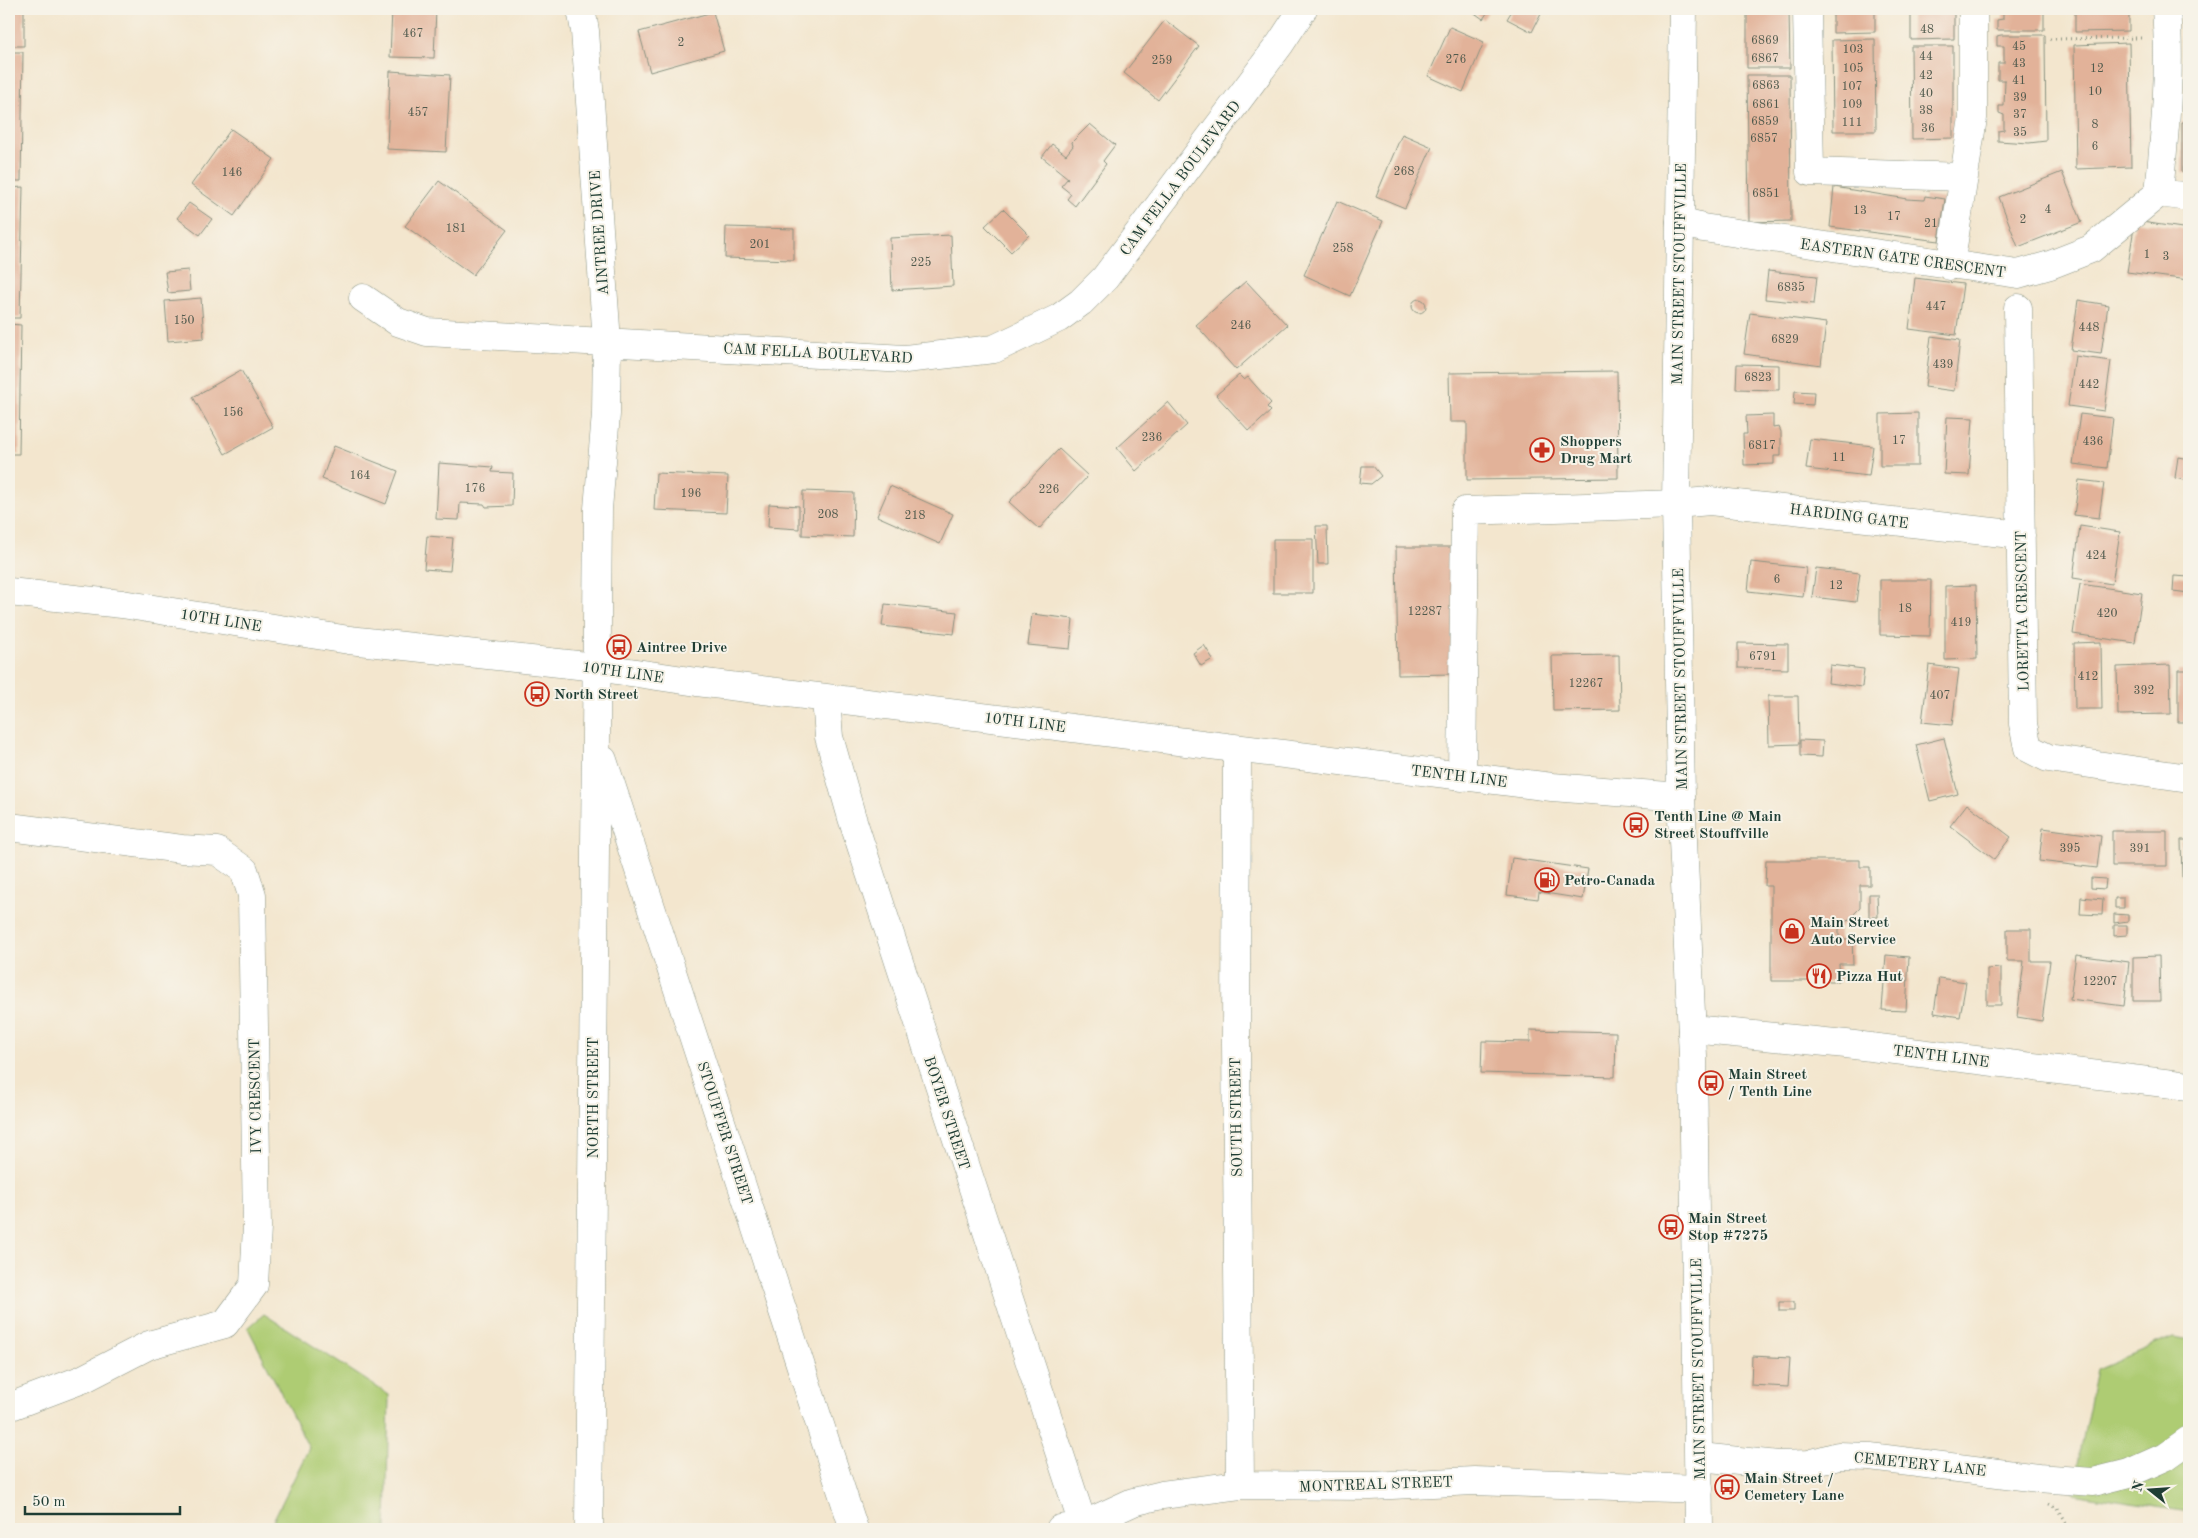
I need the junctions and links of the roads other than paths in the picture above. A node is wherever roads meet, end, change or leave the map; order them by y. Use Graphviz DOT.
graph roads {
  1 [pos="581,9"];
  2 [pos="1303,9"];
  3 [pos="1683,9"];
  4 [pos="1807,9"];
  5 [pos="1973,9"];
  6 [pos="2166,9"];
  7 [pos="1964,177"];
  8 [pos="2159,193"];
  9 [pos="2189,197"];
  10 [pos="1680,222"];
  11 [pos="1950,266"];
  12 [pos="363,298"];
  13 [pos="2018,308"];
  14 [pos="607,342"];
  15 [pos="1676,504"];
  16 [pos="2021,535"];
  17 [pos="9,592"];
  18 [pos="596,667"];
  19 [pos="826,698"];
  20 [pos="596,737"];
  21 [pos="1237,749"];
  22 [pos="1462,777"];
  23 [pos="2189,778"];
  24 [pos="1681,797"];
  25 [pos="9,826"];
  26 [pos="1692,1029"];
  27 [pos="2189,1086"];
  28 [pos="9,1407"];
  29 [pos="2189,1440"];
  30 [pos="1700,1457"];
  31 [pos="1240,1485"];
  32 [pos="1699,1489"];
  33 [pos="1071,1527"];
  34 [pos="589,1529"];
  35 [pos="854,1529"];
  36 [pos="1700,1529"];
  1 -- 14 [label="street, AINTREE DRIVE"];
  2 -- 14 [label="street, CAM FELLA BOULEVARD"];
  3 -- 10 [label="street, MAIN STREET STOUFFVILLE"];
  4 -- 7 [label="street"];
  5 -- 7 [label="street"];
  6 -- 8 [label="street"];
  7 -- 11 [label="street"];
  8 -- 9 [label="street"];
  8 -- 11 [label="street, EASTERN GATE CRESCENT"];
  10 -- 11 [label="street, EASTERN GATE CRESCENT"];
  10 -- 15 [label="street, MAIN STREET STOUFFVILLE"];
  12 -- 14 [label="street, CAM FELLA BOULEVARD"];
  13 -- 16 [label="street, LORETTA CRESCENT"];
  14 -- 18 [label="street, AINTREE DRIVE"];
  15 -- 16 [label="street, HARDING GATE"];
  15 -- 22 [label="street, HARDING GATE"];
  15 -- 24 [label="street, MAIN STREET STOUFFVILLE"];
  16 -- 23 [label="street, LORETTA CRESCENT"];
  17 -- 18 [label="street, 10TH LINE"];
  18 -- 19 [label="street, 10TH LINE"];
  18 -- 20 [label="street, NORTH STREET"];
  19 -- 21 [label="street, 10TH LINE"];
  19 -- 33 [label="street, BOYER STREET"];
  20 -- 34 [label="street, NORTH STREET"];
  20 -- 35 [label="street, STOUFFER STREET"];
  21 -- 22 [label="street, TENTH LINE"];
  21 -- 31 [label="street, SOUTH STREET"];
  22 -- 24 [label="street, TENTH LINE"];
  24 -- 26 [label="street, MAIN STREET STOUFFVILLE"];
  25 -- 28 [label="street, IVY CRESCENT"];
  26 -- 27 [label="street, TENTH LINE"];
  26 -- 30 [label="street, MAIN STREET STOUFFVILLE"];
  29 -- 30 [label="street, CEMETERY LANE"];
  30 -- 32 [label="street, MAIN STREET STOUFFVILLE"];
  31 -- 32 [label="street, MONTREAL STREET"];
  31 -- 33 [label="street, MONTREAL STREET"];
  32 -- 36 [label="street, MAIN STREET STOUFFVILLE"];
}
